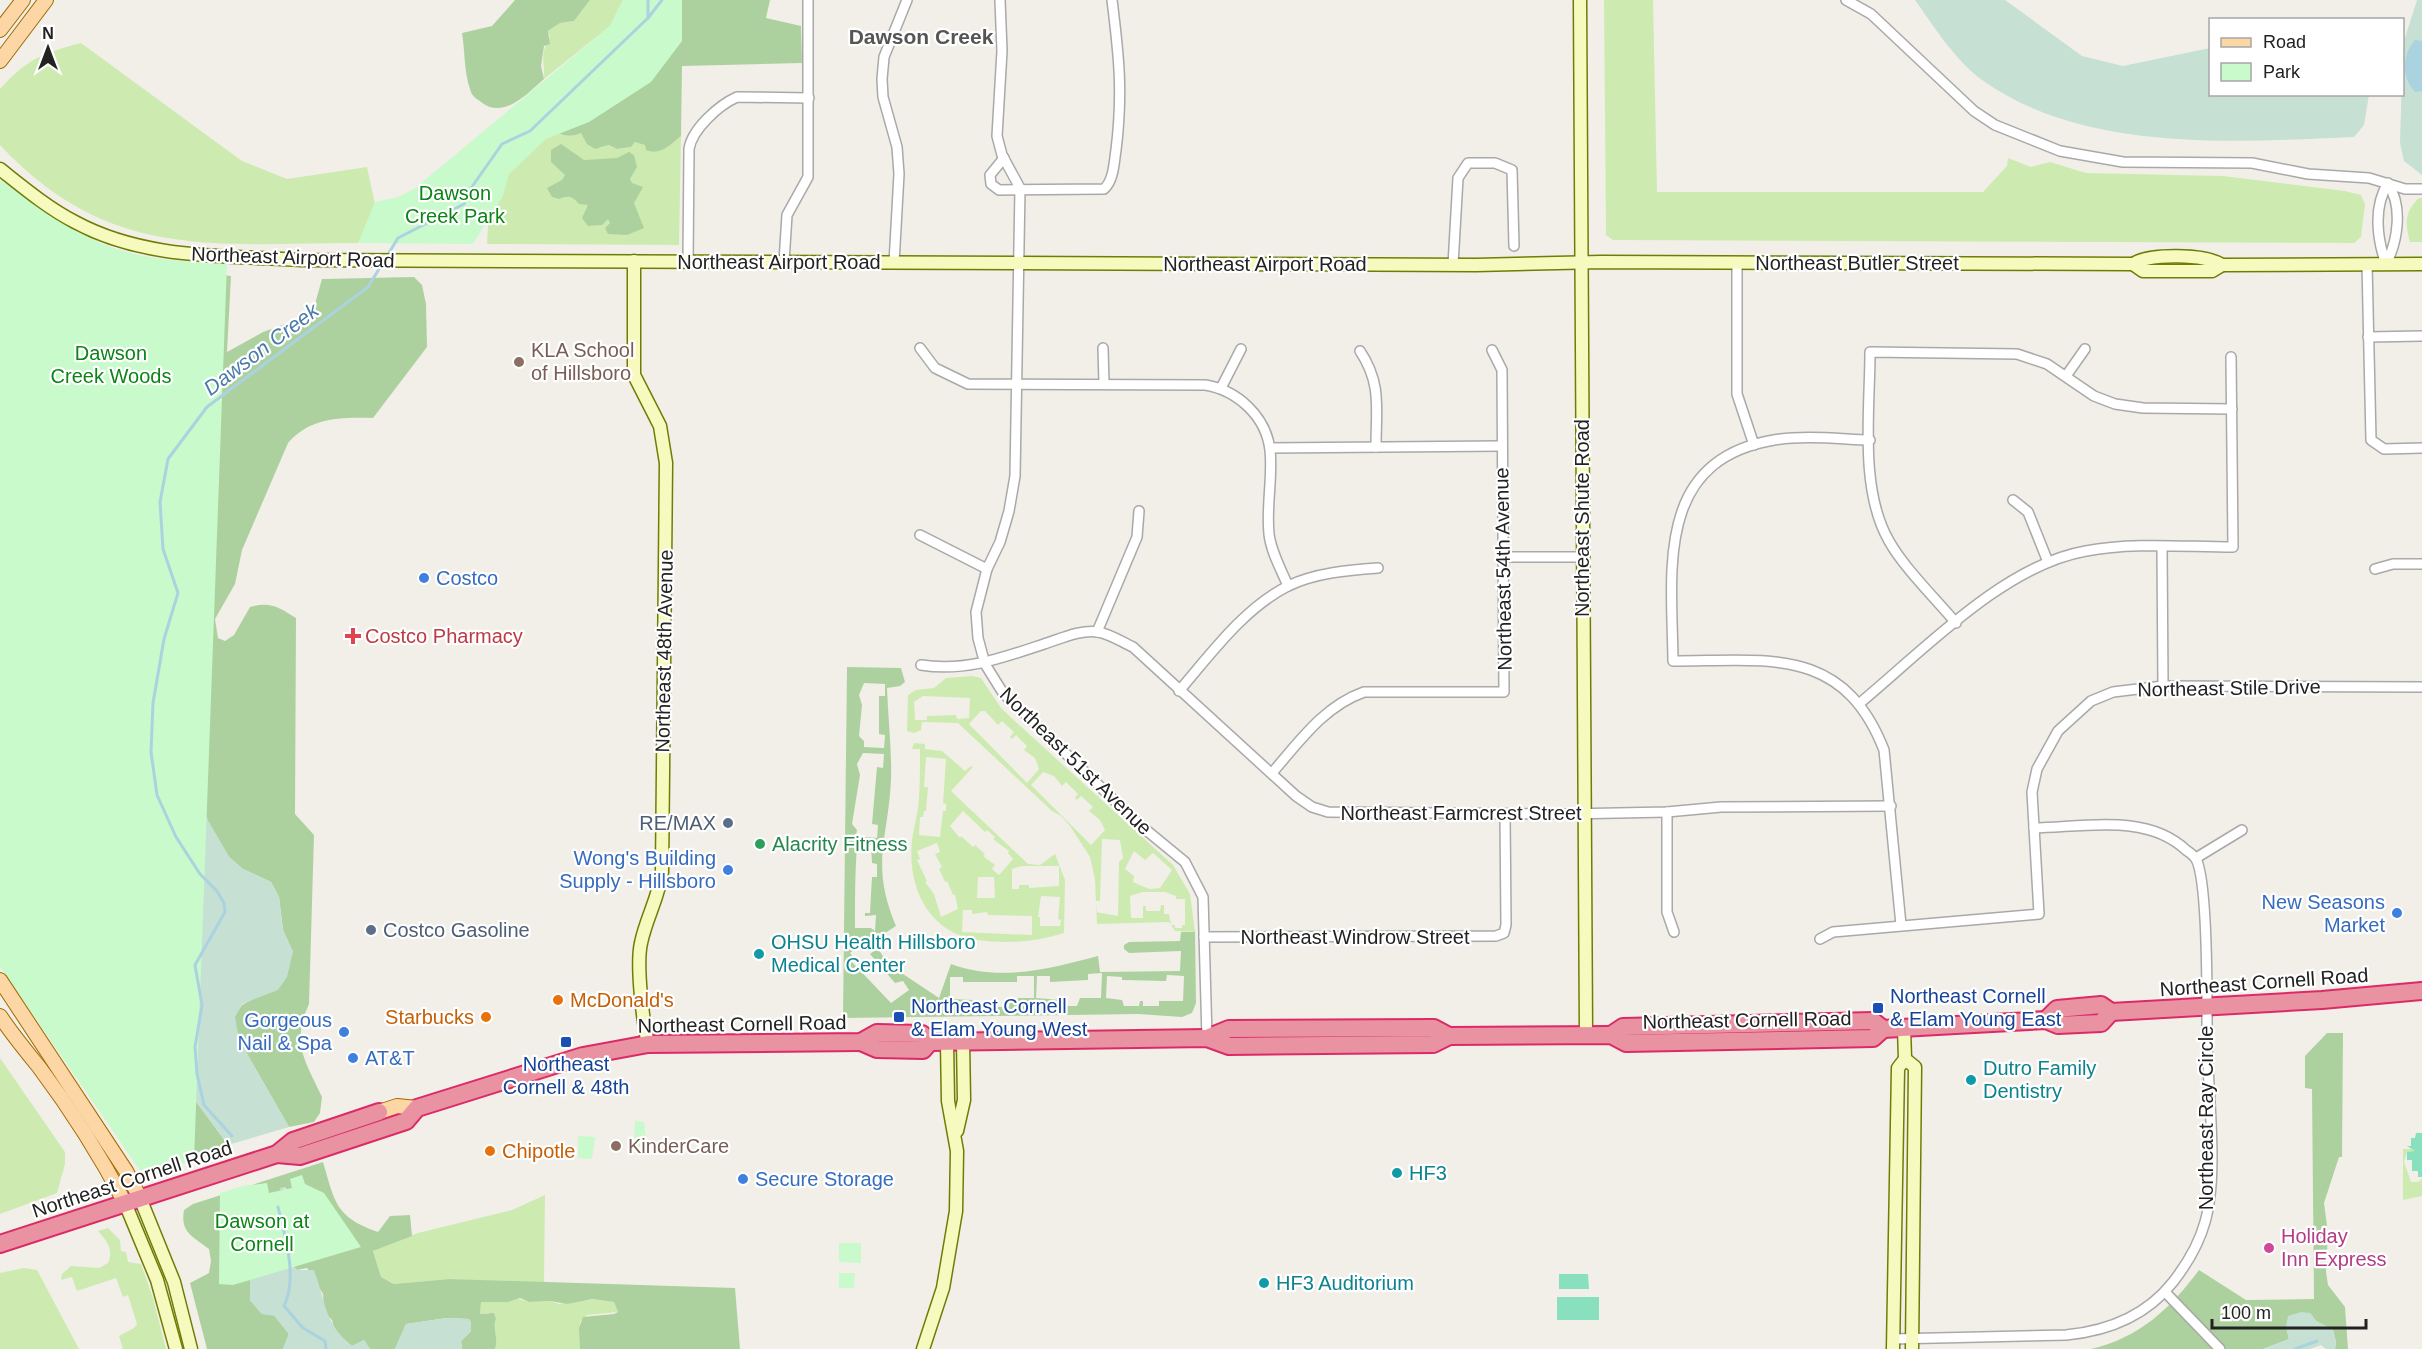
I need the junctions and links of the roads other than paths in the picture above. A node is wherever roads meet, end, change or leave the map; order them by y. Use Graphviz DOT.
graph roads {
  1 [pos="23,0"];
  2 [pos="46,0"];
  3 [pos="808,0"];
  4 [pos="907,0"];
  5 [pos="1000,0"];
  6 [pos="1112,0"];
  7 [pos="1580,0"];
  8 [pos="1846,0"];
  9 [pos="0,30"];
  10 [pos="0,61"];
  11 [pos="809,98"];
  12 [pos="1004,158"];
  13 [pos="0,169"];
  14 [pos="2388,183"];
  15 [pos="1020,188"];
  16 [pos="2422,189"];
  17 [pos="1514,246"];
  18 [pos="634,261"];
  19 [pos="688,262"];
  20 [pos="784,262"];
  21 [pos="1580,262"];
  22 [pos="1737,262"];
  23 [pos="894,263"];
  24 [pos="1020,264"];
  25 [pos="2367,264"];
  26 [pos="2386,264"];
  27 [pos="2422,264"];
  28 [pos="1452,265"];
  29 [pos="2422,336"];
  30 [pos="2368,337"];
  31 [pos="920,348"];
  32 [pos="1103,348"];
  33 [pos="1241,349"];
  34 [pos="2085,349"];
  35 [pos="1360,351"];
  36 [pos="1492,351"];
  37 [pos="2232,357"];
  38 [pos="2066,376"];
  39 [pos="1018,384"];
  40 [pos="1104,384"];
  41 [pos="1221,388"];
  42 [pos="2232,409"];
  43 [pos="1870,440"];
  44 [pos="1754,445"];
  45 [pos="1501,446"];
  46 [pos="1376,447"];
  47 [pos="1270,448"];
  48 [pos="2422,448"];
  49 [pos="2013,500"];
  50 [pos="1139,511"];
  51 [pos="920,536"];
  52 [pos="2162,547"];
  53 [pos="1503,557"];
  54 [pos="1582,557"];
  55 [pos="2048,562"];
  56 [pos="2422,564"];
  57 [pos="1378,568"];
  58 [pos="987,569"];
  59 [pos="2375,569"];
  60 [pos="1288,586"];
  61 [pos="1956,623"];
  62 [pos="1097,632"];
  63 [pos="985,664"];
  64 [pos="921,665"];
  65 [pos="2163,686"];
  66 [pos="2422,687"];
  67 [pos="1179,691"];
  68 [pos="1860,704"];
  69 [pos="1272,773"];
  70 [pos="1891,806"];
  71 [pos="1667,812"];
  72 [pos="1505,814"];
  73 [pos="1585,814"];
  74 [pos="2034,828"];
  75 [pos="2242,830"];
  76 [pos="2196,858"];
  77 [pos="1901,925"];
  78 [pos="1674,932"];
  79 [pos="1204,937"];
  80 [pos="1820,939"];
  81 [pos="0,980"];
  82 [pos="2421,993"];
  83 [pos="2207,1008"];
  84 [pos="0,1016"];
  85 [pos="1904,1028"];
  86 [pos="1586,1035"];
  87 [pos="1207,1038"];
  88 [pos="955,1042"];
  89 [pos="648,1044"];
  90 [pos="1905,1059"];
  91 [pos="417,1108"];
  92 [pos="379,1112"];
  93 [pos="277,1154"];
  94 [pos="133,1201"];
  95 [pos="0,1244"];
  96 [pos="2165,1292"];
  97 [pos="1893,1344"];
  98 [pos="1911,1344"];
  99 [pos="176,1349"];
  100 [pos="191,1349"];
  101 [pos="923,1349"];
  102 [pos="2220,1349"];
  1 -- 9 [label="main road"];
  2 -- 10 [label="main road"];
  3 -- 11 [label="street"];
  4 -- 23 [label="street"];
  5 -- 12 [label="street, Northeast 51st Avenue"];
  6 -- 15 [label="street"];
  7 -- 21 [label="street, Northeast Shute Road"];
  8 -- 14 [label="street"];
  11 -- 19 [label="street"];
  11 -- 20 [label="street"];
  12 -- 15 [label="street, Northeast 51st Avenue"];
  12 -- 15 [label="street"];
  13 -- 18 [label="street, Northeast Airport Road"];
  14 -- 16 [label="street"];
  14 -- 26 [label="street"];
  14 -- 26 [label="street"];
  15 -- 24 [label="street, Northeast 51st Avenue"];
  17 -- 28 [label="street"];
  18 -- 19 [label="street, Northeast Airport Road"];
  18 -- 89 [label="street, Northeast 48th Avenue"];
  19 -- 20 [label="street, Northeast Airport Road"];
  20 -- 23 [label="street, Northeast Airport Road"];
  21 -- 22 [label="street, Northeast Butler Street"];
  21 -- 28 [label="street, Northeast Airport Road"];
  21 -- 54 [label="street, Northeast Shute Road"];
  22 -- 25 [label="street, Northeast Butler Street"];
  22 -- 44 [label="street"];
  23 -- 24 [label="street, Northeast Airport Road"];
  24 -- 28 [label="street, Northeast Airport Road"];
  24 -- 39 [label="street, Northeast 51st Avenue"];
  25 -- 26 [label="street, Northeast Butler Street"];
  25 -- 30 [label="street"];
  26 -- 27 [label="street, Northeast Butler Street"];
  29 -- 30 [label="street"];
  30 -- 48 [label="street"];
  31 -- 39 [label="street"];
  32 -- 40 [label="street"];
  33 -- 41 [label="street"];
  34 -- 38 [label="street"];
  35 -- 46 [label="street"];
  36 -- 45 [label="street, Northeast 54th Avenue"];
  37 -- 42 [label="street"];
  38 -- 42 [label="street"];
  38 -- 43 [label="street"];
  39 -- 40 [label="street"];
  39 -- 58 [label="street, Northeast 51st Avenue"];
  40 -- 41 [label="street"];
  41 -- 47 [label="street"];
  42 -- 52 [label="street"];
  43 -- 44 [label="street"];
  43 -- 61 [label="street"];
  44 -- 68 [label="street"];
  45 -- 46 [label="street"];
  45 -- 53 [label="street, Northeast 54th Avenue"];
  46 -- 47 [label="street"];
  47 -- 60 [label="street"];
  49 -- 55 [label="street"];
  50 -- 62 [label="street"];
  51 -- 58 [label="street"];
  52 -- 55 [label="street"];
  52 -- 65 [label="street"];
  53 -- 54 [label="street"];
  53 -- 69 [label="street, Northeast 54th Avenue"];
  54 -- 73 [label="street, Northeast Shute Road"];
  55 -- 61 [label="street"];
  56 -- 59 [label="street"];
  57 -- 60 [label="street"];
  58 -- 63 [label="street, Northeast 51st Avenue"];
  60 -- 67 [label="street"];
  61 -- 68 [label="street"];
  62 -- 63 [label="street"];
  62 -- 67 [label="street, Northeast Farmcrest Street"];
  63 -- 64 [label="street"];
  63 -- 79 [label="street, Northeast 51st Avenue"];
  65 -- 66 [label="street, Northeast Stile Drive"];
  65 -- 74 [label="street, Northeast Stile Drive"];
  67 -- 69 [label="street, Northeast Farmcrest Street"];
  68 -- 70 [label="street"];
  69 -- 72 [label="street, Northeast Farmcrest Street"];
  70 -- 71 [label="street, Northeast Farmcrest Street"];
  70 -- 77 [label="street"];
  71 -- 73 [label="street, Northeast Farmcrest Street"];
  71 -- 78 [label="street"];
  72 -- 73 [label="street, Northeast Farmcrest Street"];
  72 -- 79 [label="street, Northeast Windrow Street"];
  73 -- 86 [label="street, Northeast Shute Road"];
  74 -- 76 [label="street"];
  74 -- 77 [label="street, Northeast Stile Drive"];
  75 -- 76 [label="street"];
  76 -- 83 [label="street, Northeast Ray Circle"];
  77 -- 80 [label="street"];
  79 -- 87 [label="street, Northeast 51st Avenue"];
  81 -- 94 [label="main road"];
  82 -- 83 [label="highway, Northeast Cornell Road"];
  83 -- 85 [label="highway, Northeast Cornell Road"];
  83 -- 96 [label="street, Northeast Ray Circle"];
  84 -- 94 [label="main road"];
  85 -- 86 [label="highway, Northeast Cornell Road"];
  85 -- 90 [label="street"];
  86 -- 87 [label="highway, Northeast Cornell Road"];
  87 -- 88 [label="highway, Northeast Cornell Road"];
  88 -- 89 [label="highway, Northeast Cornell Road"];
  88 -- 101 [label="street"];
  89 -- 91 [label="highway, Northeast Cornell Road"];
  90 -- 97 [label="street"];
  90 -- 98 [label="street"];
  91 -- 92 [label="main road, Northeast Cornell Road"];
  91 -- 93 [label="highway, Northeast Cornell Road"];
  92 -- 93 [label="highway, Northeast Cornell Road"];
  93 -- 94 [label="highway, Northeast Cornell Road"];
  94 -- 95 [label="highway, Northeast Cornell Road"];
  94 -- 99 [label="street"];
  94 -- 100 [label="street"];
  96 -- 98 [label="street, Northeast Ray Circle"];
  96 -- 102 [label="street"];
  97 -- 98 [label="street, Northeast Ray Circle"];
}
